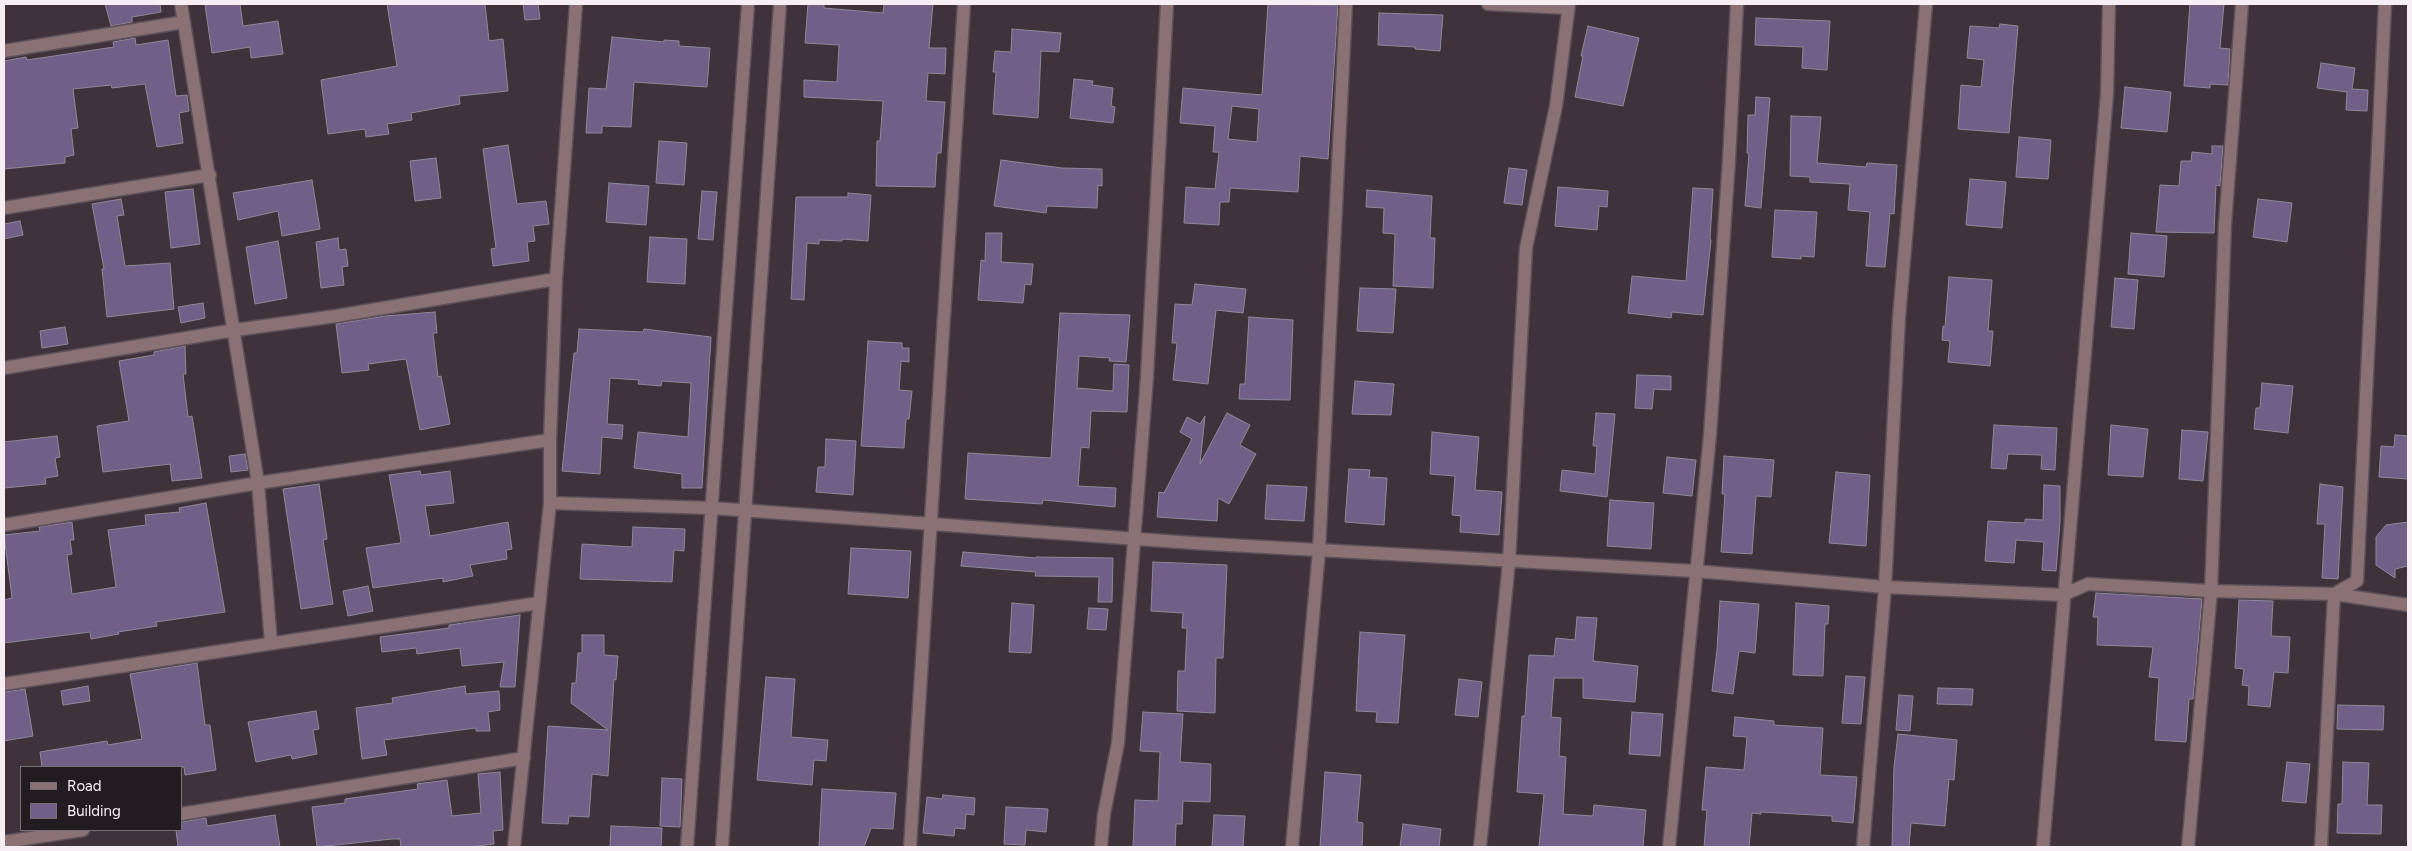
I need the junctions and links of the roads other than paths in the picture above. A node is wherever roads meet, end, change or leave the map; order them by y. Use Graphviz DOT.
graph roads {
  1 [pos="181,4"];
  2 [pos="576,4"];
  3 [pos="748,4"];
  4 [pos="780,4"];
  5 [pos="964,4"];
  6 [pos="1166,4"];
  7 [pos="1346,4"];
  8 [pos="1488,4"];
  9 [pos="1737,4"];
  10 [pos="1926,4"];
  11 [pos="2109,4"];
  12 [pos="2242,4"];
  13 [pos="2385,4"];
  14 [pos="1568,6"];
  15 [pos="184,22"];
  16 [pos="4,51"];
  17 [pos="210,175"];
  18 [pos="4,208"];
  19 [pos="556,279"];
  20 [pos="235,330"];
  21 [pos="4,368"];
  22 [pos="550,440"];
  23 [pos="258,483"];
  24 [pos="550,503"];
  25 [pos="712,508"];
  26 [pos="746,511"];
  27 [pos="930,524"];
  28 [pos="4,525"];
  29 [pos="1134,539"];
  30 [pos="1319,551"];
  31 [pos="1509,562"];
  32 [pos="1695,571"];
  33 [pos="1885,587"];
  34 [pos="2211,591"];
  35 [pos="2334,594"];
  36 [pos="2063,595"];
  37 [pos="540,603"];
  38 [pos="2408,605"];
  39 [pos="271,643"];
  40 [pos="4,684"];
  41 [pos="524,758"];
  42 [pos="182,814"];
  43 [pos="77,831"];
  44 [pos="4,842"];
  45 [pos="514,847"];
  46 [pos="687,847"];
  47 [pos="722,847"];
  48 [pos="910,847"];
  49 [pos="1101,847"];
  50 [pos="1292,847"];
  51 [pos="1480,847"];
  52 [pos="1669,847"];
  53 [pos="1863,847"];
  54 [pos="2043,847"];
  55 [pos="2188,847"];
  56 [pos="2321,847"];
  1 -- 15 [label="street"];
  2 -- 19 [label="street"];
  3 -- 25 [label="street"];
  4 -- 26 [label="street"];
  5 -- 27 [label="street"];
  6 -- 29 [label="street"];
  7 -- 30 [label="street"];
  8 -- 14 [label="street"];
  9 -- 32 [label="street"];
  10 -- 33 [label="street"];
  11 -- 36 [label="street"];
  12 -- 34 [label="street"];
  13 -- 35 [label="street"];
  14 -- 31 [label="street"];
  15 -- 16 [label="street"];
  15 -- 17 [label="street"];
  17 -- 18 [label="street"];
  17 -- 20 [label="street"];
  19 -- 20 [label="street"];
  19 -- 22 [label="street"];
  20 -- 21 [label="street"];
  20 -- 23 [label="street"];
  22 -- 23 [label="street"];
  22 -- 24 [label="street"];
  23 -- 28 [label="street"];
  23 -- 39 [label="street"];
  24 -- 25 [label="street"];
  24 -- 37 [label="street"];
  25 -- 26 [label="street"];
  25 -- 46 [label="street"];
  26 -- 27 [label="street"];
  26 -- 47 [label="street"];
  27 -- 29 [label="street"];
  27 -- 48 [label="street"];
  29 -- 30 [label="street"];
  29 -- 49 [label="street"];
  30 -- 31 [label="street"];
  30 -- 50 [label="street"];
  31 -- 32 [label="street"];
  31 -- 51 [label="street"];
  32 -- 33 [label="street"];
  32 -- 52 [label="street"];
  33 -- 36 [label="street"];
  33 -- 53 [label="street"];
  34 -- 35 [label="street"];
  34 -- 36 [label="street"];
  34 -- 55 [label="street"];
  35 -- 38 [label="street"];
  35 -- 56 [label="street"];
  36 -- 54 [label="street"];
  37 -- 39 [label="street"];
  37 -- 41 [label="street"];
  39 -- 40 [label="street"];
  41 -- 42 [label="street"];
  41 -- 45 [label="street"];
  43 -- 44 [label="street"];
}
